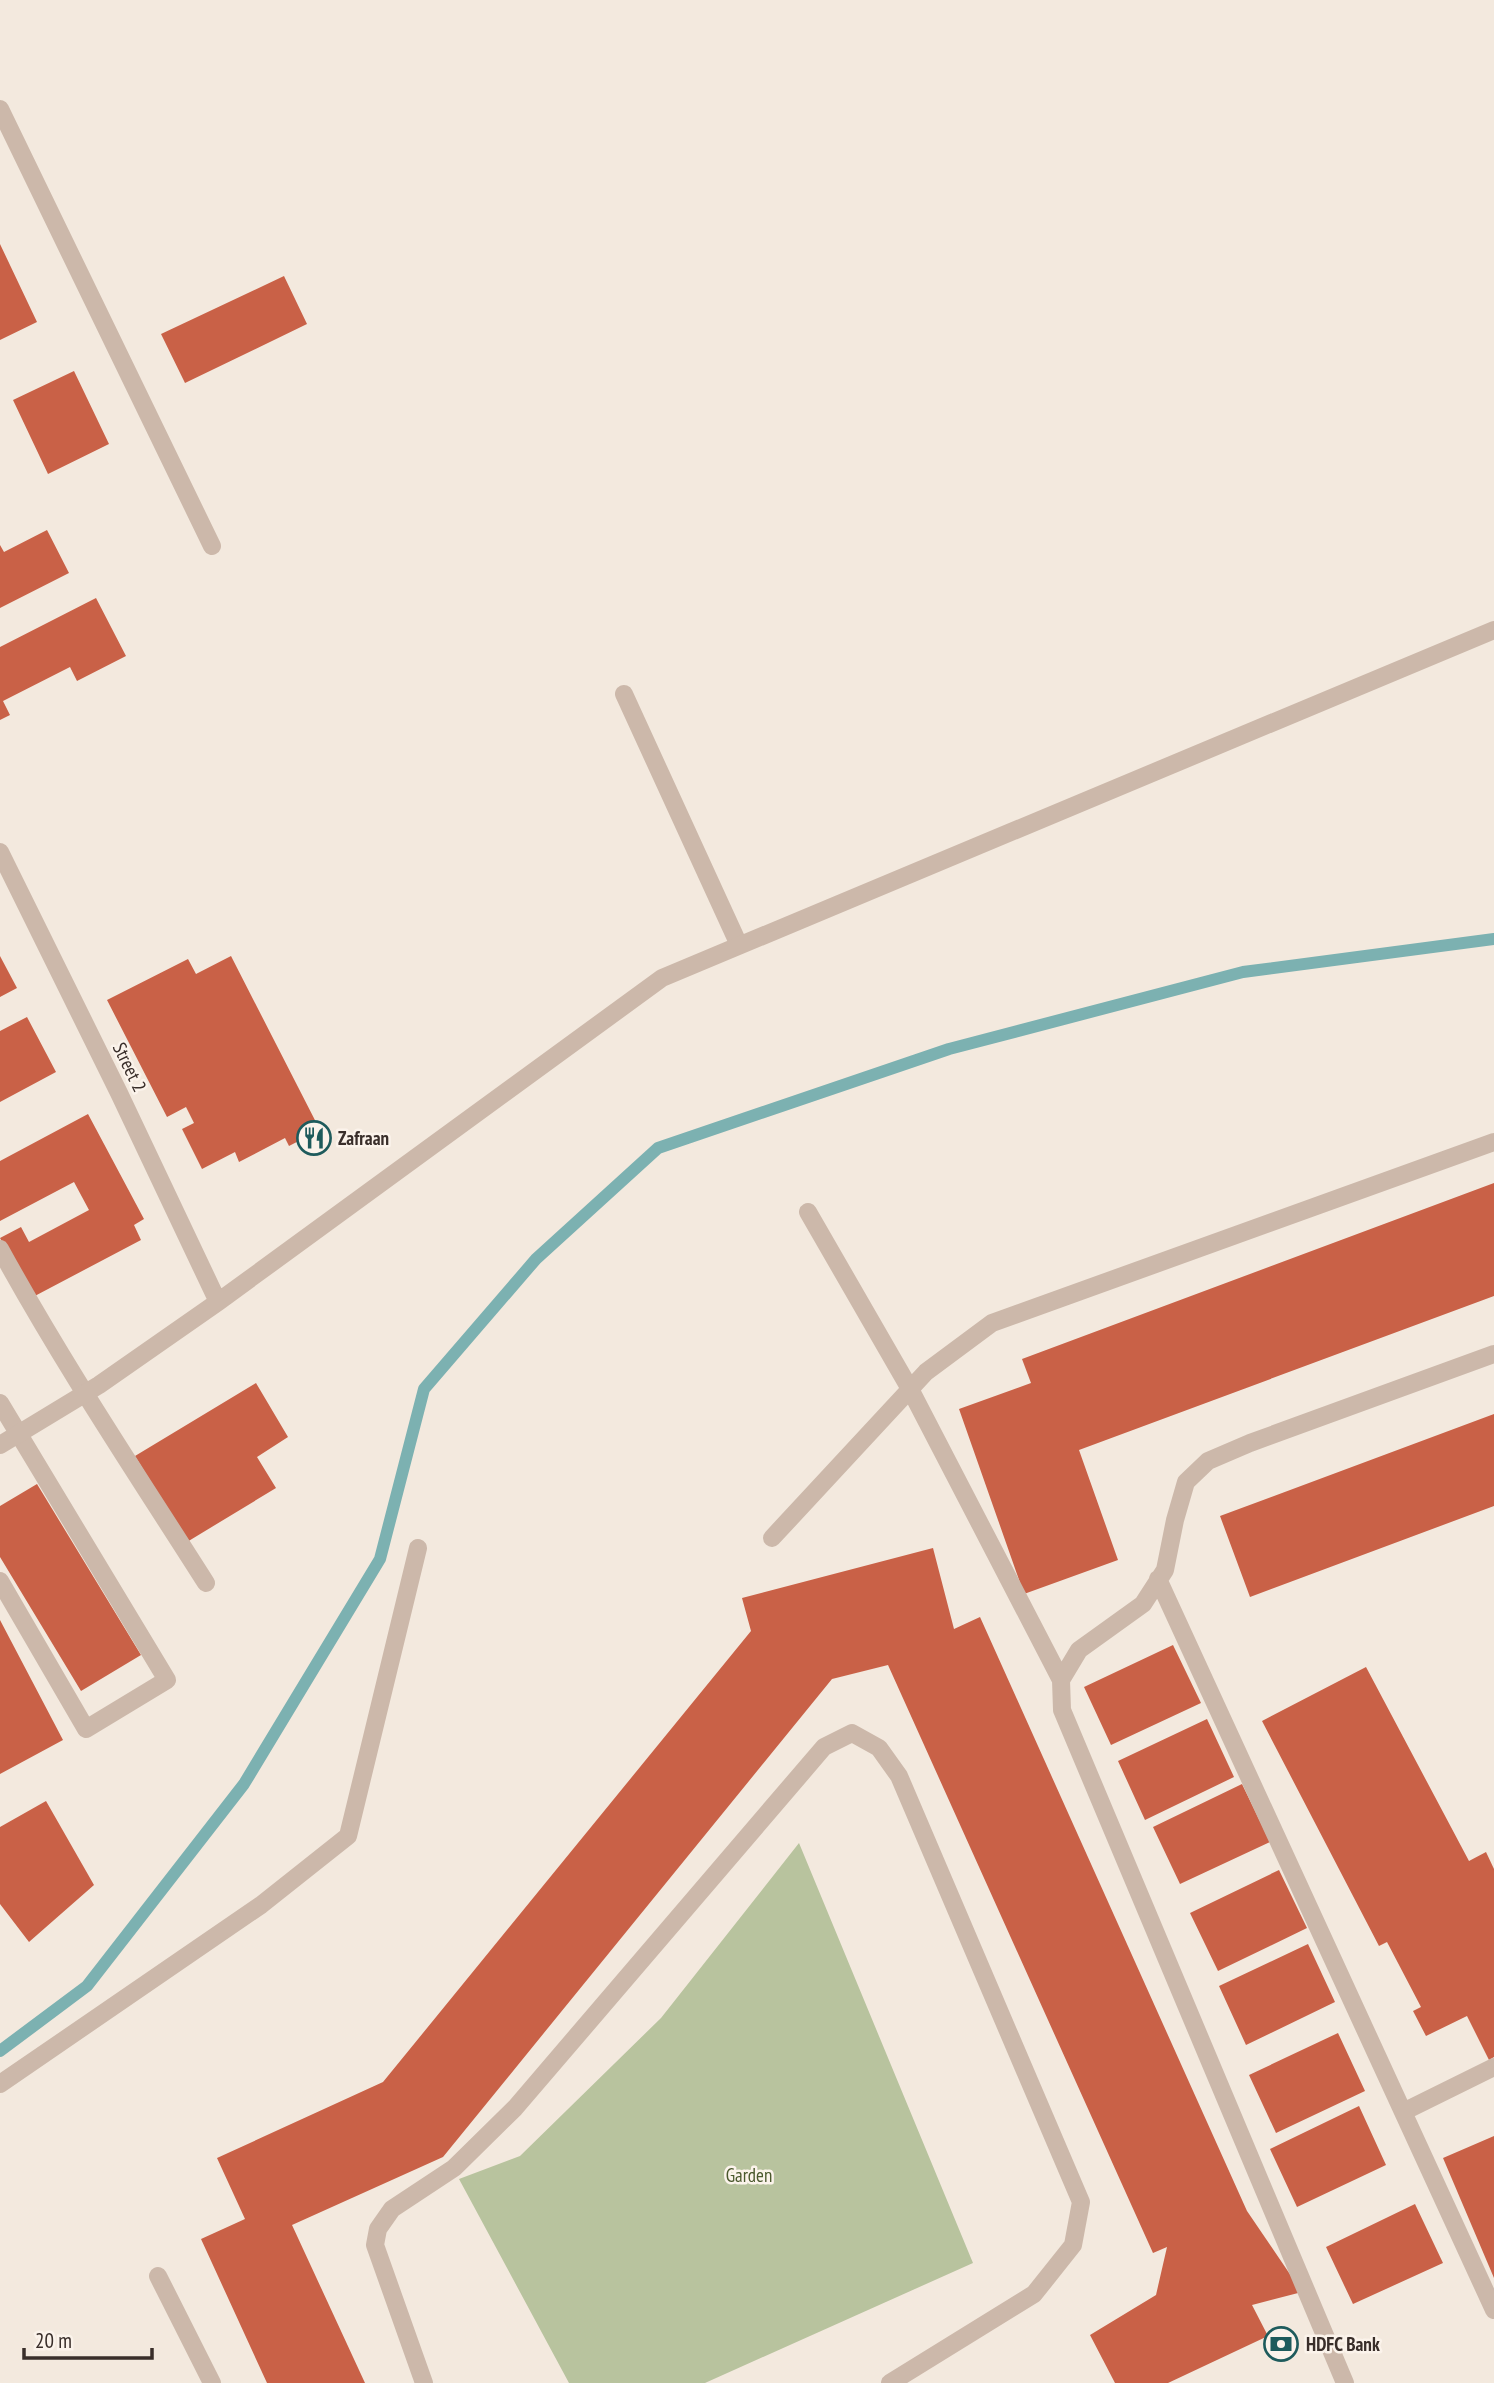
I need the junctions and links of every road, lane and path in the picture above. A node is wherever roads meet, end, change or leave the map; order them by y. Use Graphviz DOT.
graph roads {
  1 [pos="0,109"];
  2 [pos="212,546"];
  3 [pos="1494,630"];
  4 [pos="624,694"];
  5 [pos="0,852"];
  6 [pos="739,945"];
  7 [pos="1494,1142"];
  8 [pos="808,1212"];
  9 [pos="0,1249"];
  10 [pos="218,1302"];
  11 [pos="1494,1354"];
  12 [pos="910,1389"];
  13 [pos="85,1393"];
  14 [pos="0,1403"];
  15 [pos="18,1434"];
  16 [pos="0,1445"];
  17 [pos="772,1538"];
  18 [pos="418,1548"];
  19 [pos="1158,1579"];
  20 [pos="0,1581"];
  21 [pos="206,1583"];
  22 [pos="1061,1680"];
  23 [pos="1494,2067"];
  24 [pos="0,2084"];
  25 [pos="1405,2111"];
  26 [pos="158,2276"];
  27 [pos="1494,2310"];
  28 [pos="212,2383"];
  29 [pos="424,2383"];
  30 [pos="890,2383"];
  31 [pos="1345,2383"];
  1 -- 2 [label="street"];
  3 -- 6 [label="street"];
  4 -- 6 [label="street"];
  5 -- 10 [label="street, Street 2"];
  6 -- 10 [label="street"];
  7 -- 12 [label="street"];
  8 -- 12 [label="street"];
  9 -- 13 [label="street"];
  10 -- 13 [label="street"];
  11 -- 19 [label="street"];
  12 -- 17 [label="street"];
  12 -- 22 [label="street"];
  13 -- 15 [label="street"];
  13 -- 21 [label="street"];
  14 -- 15 [label="street"];
  15 -- 16 [label="street"];
  15 -- 20 [label="street"];
  18 -- 24 [label="street"];
  19 -- 22 [label="street"];
  19 -- 25 [label="street"];
  22 -- 31 [label="street"];
  23 -- 25 [label="street"];
  25 -- 27 [label="street"];
  26 -- 28 [label="street"];
  29 -- 30 [label="street"];
}
